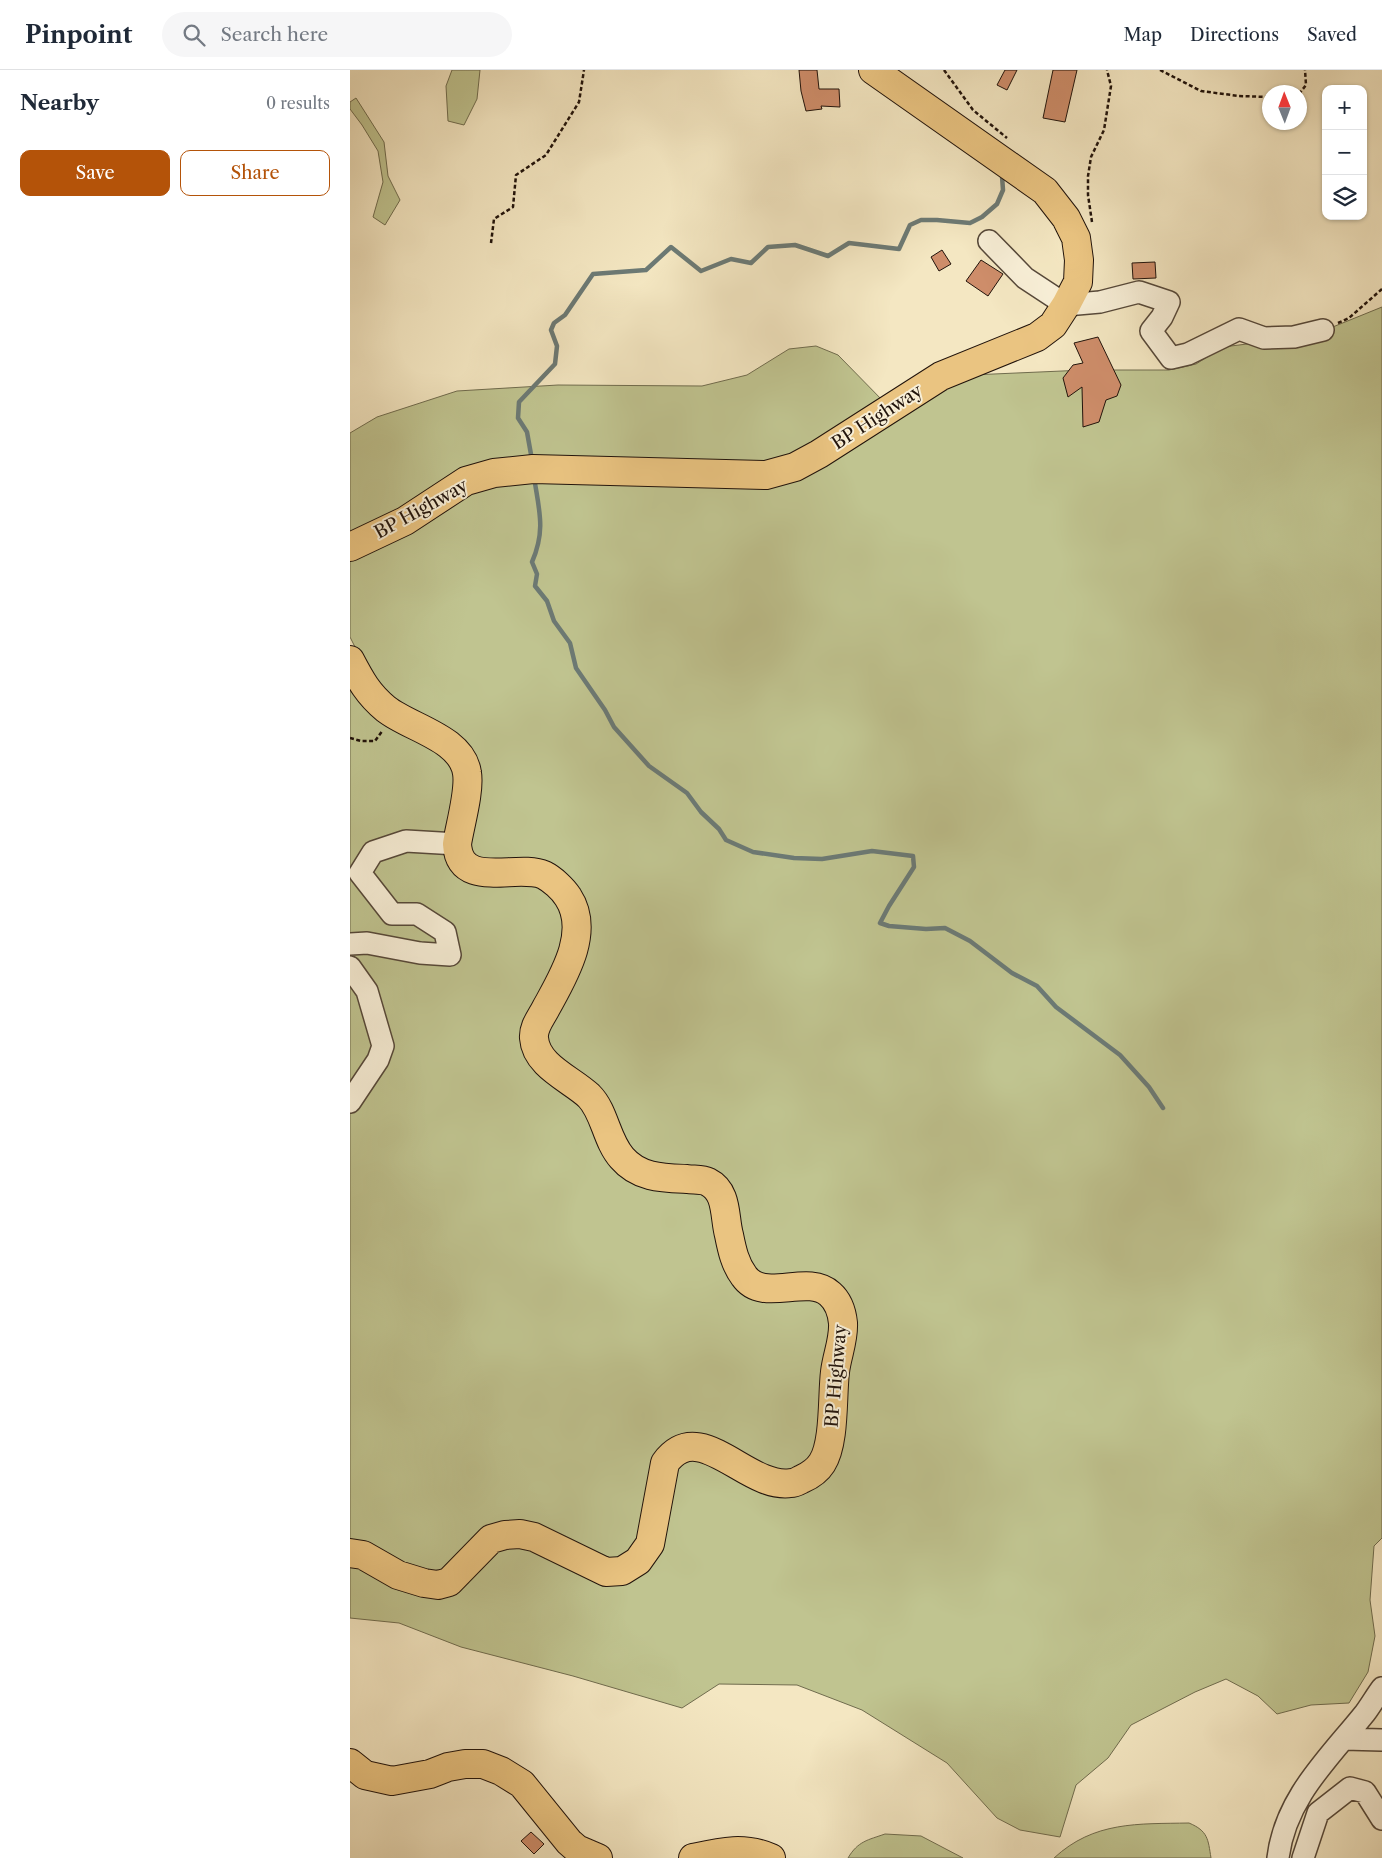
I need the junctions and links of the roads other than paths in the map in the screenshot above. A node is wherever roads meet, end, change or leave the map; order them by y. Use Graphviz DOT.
graph roads {
  1 [pos="873,70"];
  2 [pos="989,241"];
  3 [pos="1066,305"];
  4 [pos="1323,330"];
  5 [pos="350,547"];
  6 [pos="350,660"];
  7 [pos="457,844"];
  8 [pos="350,944"];
  9 [pos="350,967"];
  10 [pos="350,1102"];
  11 [pos="350,1553"];
  12 [pos="1382,1688"];
  13 [pos="1344,1739"];
  14 [pos="1382,1740"];
  15 [pos="350,1763"];
  16 [pos="1382,1819"];
  17 [pos="598,1858"];
  18 [pos="693,1858"];
  19 [pos="771,1858"];
  20 [pos="1278,1858"];
  21 [pos="1303,1858"];
  1 -- 3 [label="highway, BP Highway"];
  2 -- 3 [label="street"];
  3 -- 4 [label="street"];
  3 -- 5 [label="highway, BP Highway"];
  6 -- 7 [label="highway"];
  7 -- 8 [label="street"];
  7 -- 11 [label="highway, BP Highway"];
  9 -- 10 [label="street"];
  12 -- 13 [label="street"];
  13 -- 14 [label="street"];
  13 -- 20 [label="street"];
  15 -- 17 [label="highway"];
  16 -- 21 [label="street"];
  18 -- 19 [label="highway"];
}
